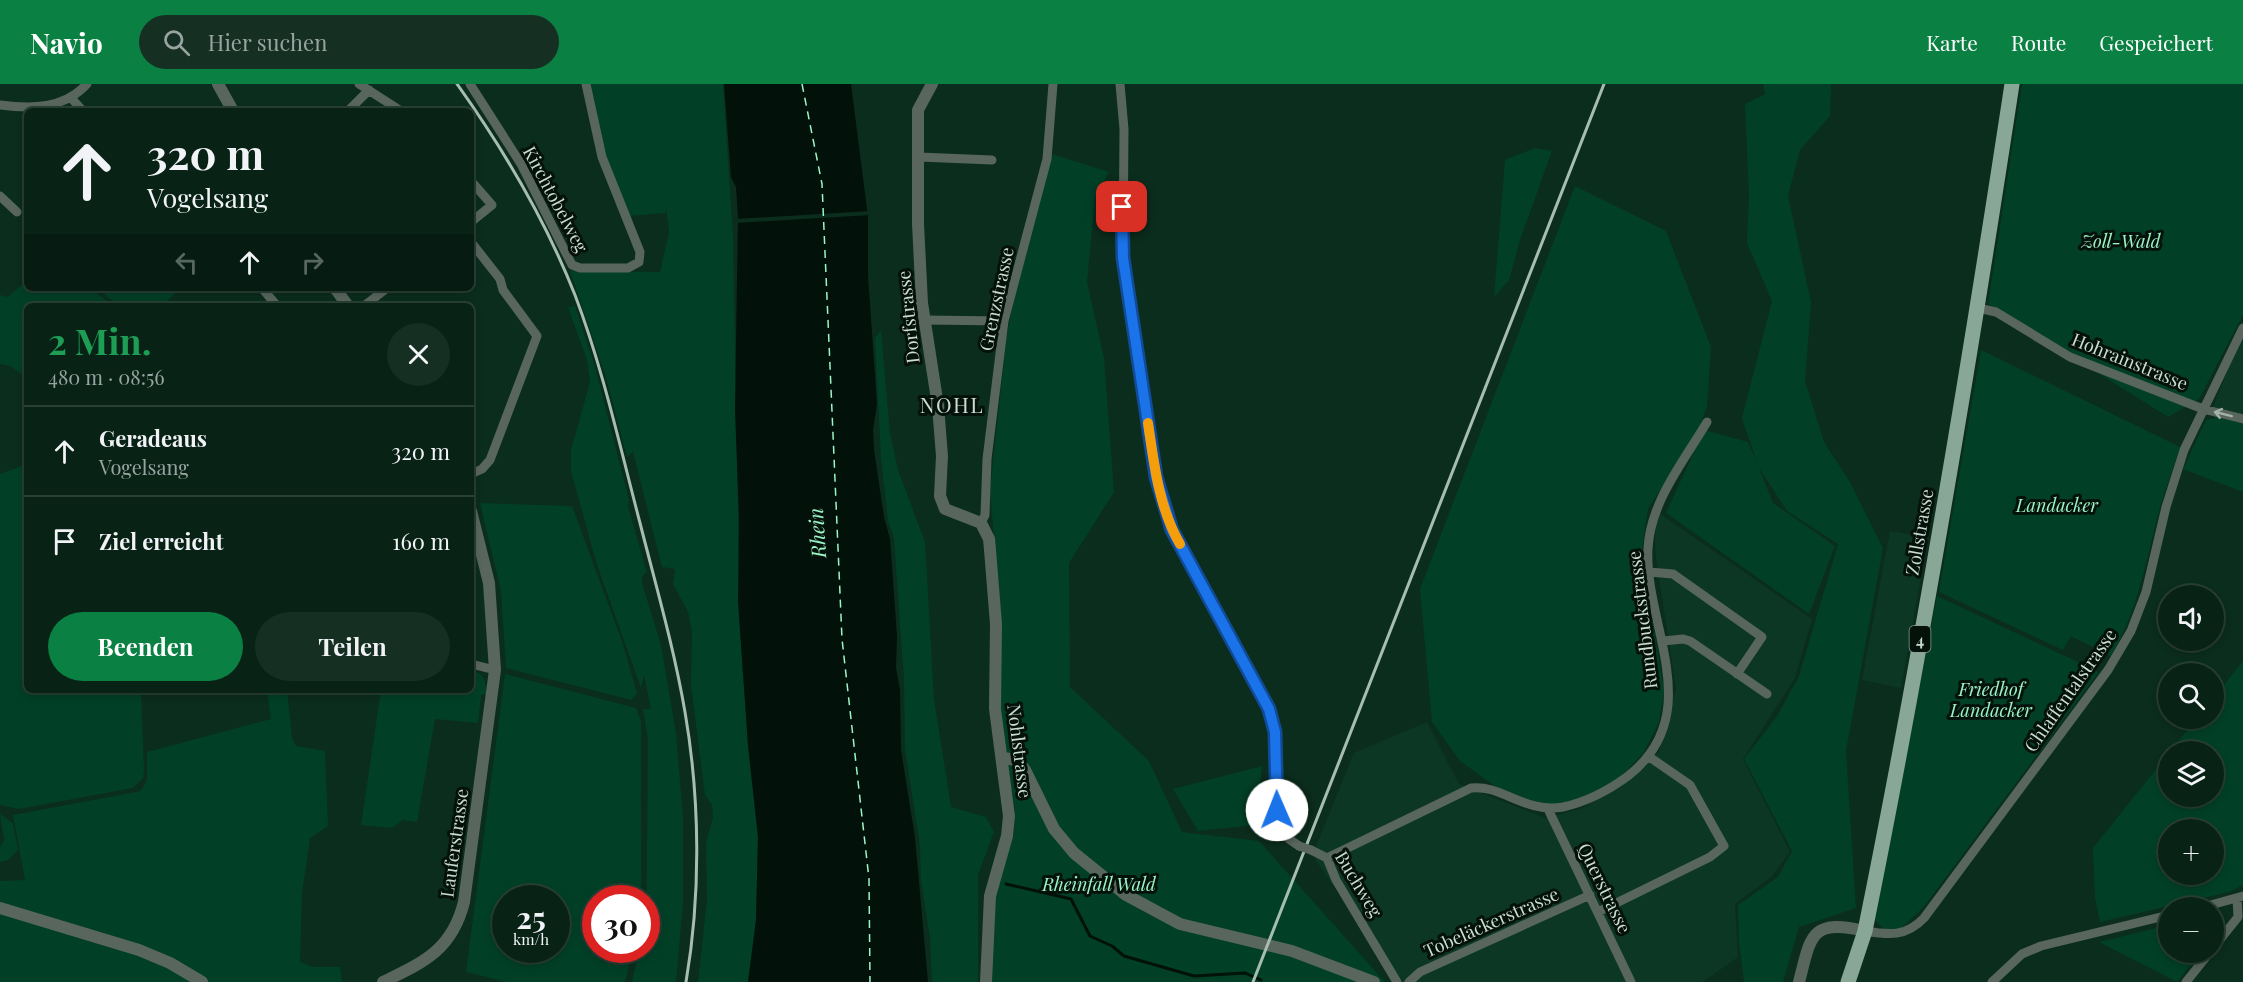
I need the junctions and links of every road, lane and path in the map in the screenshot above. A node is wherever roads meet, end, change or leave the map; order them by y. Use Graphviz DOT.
graph roads {
  1 [pos="218,84"];
  2 [pos="359,84"];
  3 [pos="470,84"];
  4 [pos="586,84"];
  5 [pos="932,84"];
  6 [pos="1053,84"];
  7 [pos="1120,84"];
  8 [pos="2012,84"];
  9 [pos="80,86"];
  10 [pos="369,90"];
  11 [pos="72,99"];
  12 [pos="0,105"];
  13 [pos="80,108"];
  14 [pos="231,108"];
  15 [pos="351,108"];
  16 [pos="396,108"];
  17 [pos="919,157"];
  18 [pos="992,160"];
  19 [pos="474,184"];
  20 [pos="0,196"];
  21 [pos="17,212"];
  22 [pos="474,220"];
  23 [pos="474,246"];
  24 [pos="264,291"];
  25 [pos="383,291"];
  26 [pos="274,303"];
  27 [pos="368,303"];
  28 [pos="1978,308"];
  29 [pos="924,320"];
  30 [pos="1004,321"];
  31 [pos="2243,328"];
  32 [pos="2203,409"];
  33 [pos="2243,419"];
  34 [pos="1707,422"];
  35 [pos="474,473"];
  36 [pos="474,523"];
  37 [pos="981,523"];
  38 [pos="1650,572"];
  39 [pos="1663,641"];
  40 [pos="474,665"];
  41 [pos="495,670"];
  42 [pos="1737,674"];
  43 [pos="1767,694"];
  44 [pos="1648,756"];
  45 [pos="1003,758"];
  46 [pos="1548,809"];
  47 [pos="1327,858"];
  48 [pos="1590,895"];
  49 [pos="2240,897"];
  50 [pos="2224,901"];
  51 [pos="0,909"];
  52 [pos="1598,912"];
  53 [pos="2158,918"];
  54 [pos="1865,931"];
  55 [pos="2224,934"];
  56 [pos="2201,963"];
  57 [pos="202,982"];
  58 [pos="383,982"];
  59 [pos="986,982"];
  60 [pos="1374,982"];
  61 [pos="1397,982"];
  62 [pos="1409,982"];
  63 [pos="1631,982"];
  64 [pos="1799,982"];
  65 [pos="1848,982"];
  66 [pos="1992,982"];
  67 [pos="2186,982"];
  1 -- 14 [label="street"];
  2 -- 10 [label="street"];
  3 -- 4 [label="street, Kirchtobelweg"];
  5 -- 17 [label="street, Dorfstrasse"];
  6 -- 30 [label="street, Grenzstrasse"];
  7 -- 47 [label="street, Buchweg, bridge"];
  8 -- 28 [label="main road, Zollstrasse / 4"];
  9 -- 11 [label="street"];
  10 -- 15 [label="street"];
  10 -- 16 [label="street"];
  11 -- 12 [label="street"];
  11 -- 13 [label="street"];
  17 -- 18 [label="street"];
  17 -- 29 [label="street, Dorfstrasse"];
  19 -- 22 [label="street"];
  20 -- 21 [label="street"];
  23 -- 35 [label="street"];
  24 -- 26 [label="street"];
  25 -- 27 [label="street"];
  28 -- 32 [label="street, Hohrainstrasse"];
  28 -- 54 [label="main road, Zollstrasse / 4"];
  29 -- 30 [label="street"];
  29 -- 37 [label="street, Dorfstrasse"];
  30 -- 37 [label="street, Grenzstrasse"];
  31 -- 32 [label="street, Chlaffentalstrasse"];
  33 -- 32 [label="street, Hohrainstrasse, one-way"];
  32 -- 54 [label="street, Chlaffentalstrasse"];
  34 -- 38 [label="street, Rundbuckstrasse"];
  36 -- 41 [label="street, Lauferstrasse"];
  37 -- 45 [label="street, Nohlstrasse"];
  38 -- 39 [label="street, Rundbuckstrasse"];
  38 -- 42 [label="street"];
  39 -- 42 [label="street"];
  39 -- 44 [label="street, Rundbuckstrasse"];
  40 -- 41 [label="street"];
  41 -- 58 [label="street, Lauferstrasse"];
  42 -- 43 [label="street"];
  44 -- 46 [label="street, Rundbuckstrasse"];
  44 -- 52 [label="street"];
  45 -- 59 [label="street, Nohlstrasse"];
  45 -- 60 [label="street"];
  46 -- 47 [label="street, Rundbuckstrasse"];
  46 -- 48 [label="street, Querstrasse"];
  47 -- 61 [label="street, Buchweg"];
  48 -- 52 [label="street, Querstrasse"];
  48 -- 62 [label="street, Tobeläckerstrasse"];
  49 -- 50 [label="street"];
  49 -- 55 [label="street"];
  51 -- 57 [label="street"];
  52 -- 63 [label="street, Querstrasse"];
  53 -- 66 [label="street"];
  54 -- 64 [label="street"];
  54 -- 65 [label="main road, Zollstrasse / 4"];
  56 -- 67 [label="street"];
}
